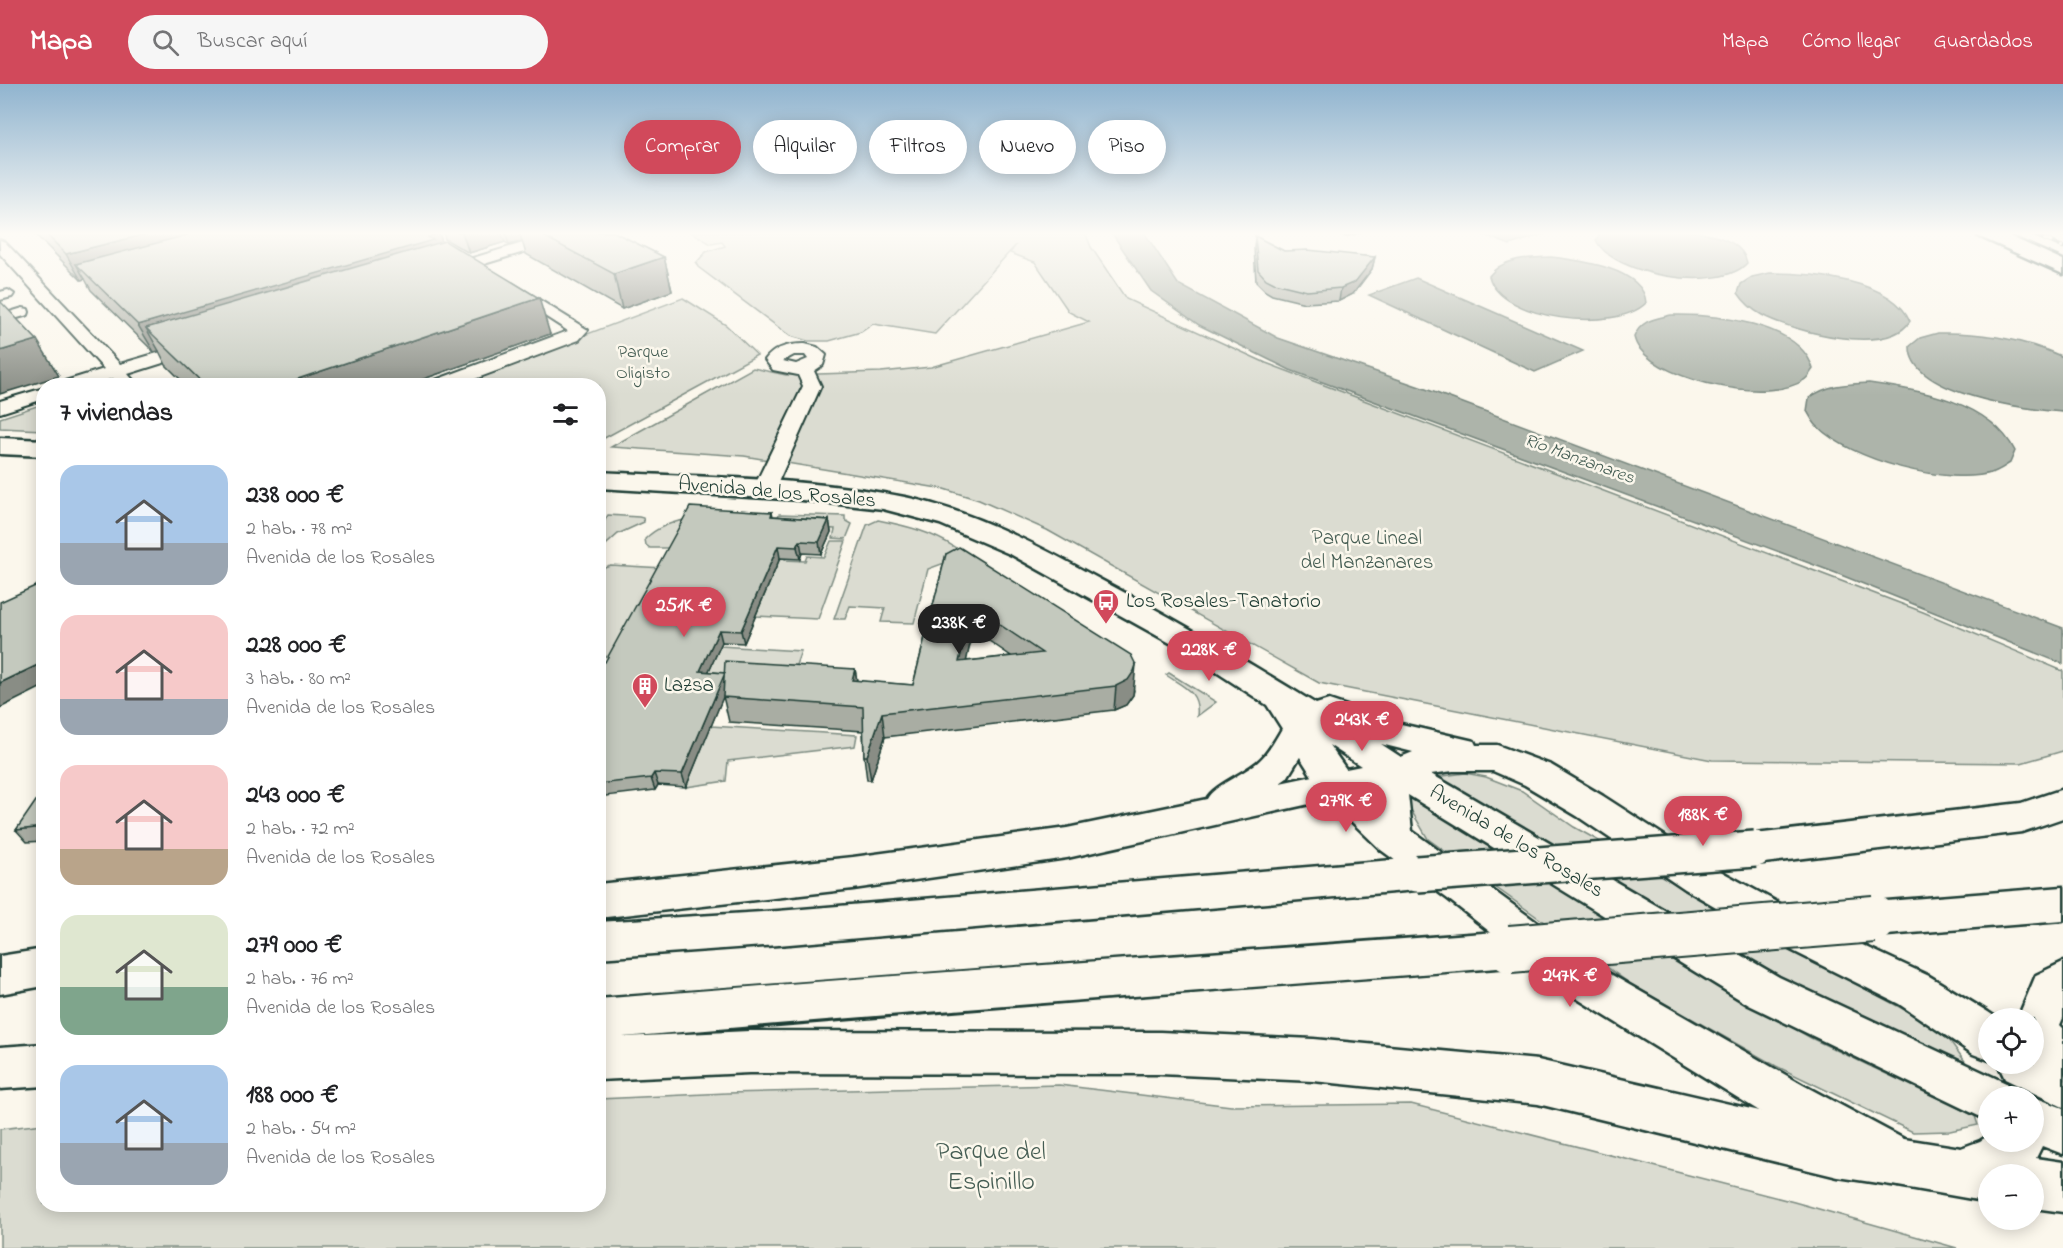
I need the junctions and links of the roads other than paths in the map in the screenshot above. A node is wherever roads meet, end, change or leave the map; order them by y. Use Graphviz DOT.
graph roads {
  1 [pos="38,286"];
  2 [pos="509,286"];
  3 [pos="23,312"];
  4 [pos="0,319"];
  5 [pos="208,343"];
  6 [pos="804,368"];
  7 [pos="116,371"];
  8 [pos="94,378"];
  9 [pos="122,378"];
  10 [pos="459,378"];
  11 [pos="36,396"];
  12 [pos="0,407"];
  13 [pos="0,446"];
  14 [pos="36,448"];
  15 [pos="606,480"];
  16 [pos="764,489"];
  17 [pos="1274,692"];
  18 [pos="1299,729"];
  19 [pos="1497,758"];
  20 [pos="1398,772"];
  21 [pos="1337,785"];
  22 [pos="2063,803"];
  23 [pos="1182,819"];
  24 [pos="1395,839"];
  25 [pos="606,900"];
  26 [pos="2063,904"];
  27 [pos="606,939"];
  28 [pos="36,969"];
  29 [pos="36,976"];
  30 [pos="0,977"];
  31 [pos="2063,981"];
  32 [pos="2044,1016"];
  33 [pos="606,1018"];
  34 [pos="1978,1031"];
  35 [pos="606,1059"];
  36 [pos="2044,1062"];
  37 [pos="36,1066"];
  38 [pos="0,1068"];
  39 [pos="36,1083"];
  40 [pos="0,1084"];
  41 [pos="2063,1085"];
  42 [pos="1978,1094"];
  43 [pos="2044,1124"];
  44 [pos="2063,1131"];
  45 [pos="2006,1152"];
  46 [pos="1898,1162"];
  47 [pos="1974,1175"];
  48 [pos="2044,1184"];
  49 [pos="2063,1187"];
  1 -- 7 [label="street"];
  2 -- 10 [label="street"];
  3 -- 4 [label="street"];
  5 -- 7 [label="street"];
  6 -- 16 [label="street"];
  7 -- 8 [label="street"];
  7 -- 9 [label="street"];
  11 -- 12 [label="street"];
  13 -- 14 [label="main road"];
  15 -- 16 [label="main road, Avenida de los Rosales"];
  16 -- 17 [label="main road, Avenida de los Rosales"];
  17 -- 18 [label="main road"];
  17 -- 19 [label="main road"];
  17 -- 20 [label="main road, Avenida de los Rosales"];
  18 -- 21 [label="main road"];
  18 -- 23 [label="main road"];
  19 -- 20 [label="main road"];
  19 -- 34 [label="main road"];
  20 -- 21 [label="main road"];
  20 -- 24 [label="main road"];
  20 -- 42 [label="main road, Avenida de los Rosales"];
  21 -- 23 [label="main road"];
  21 -- 24 [label="main road"];
  22 -- 27 [label="main road, bridge"];
  23 -- 25 [label="main road"];
  24 -- 46 [label="main road"];
  26 -- 33 [label="main road, bridge"];
  28 -- 30 [label="main road"];
  29 -- 30 [label="main road"];
  31 -- 32 [label="main road"];
  35 -- 46 [label="main road"];
  36 -- 41 [label="main road"];
  37 -- 38 [label="main road"];
  39 -- 40 [label="main road"];
  43 -- 44 [label="main road"];
  45 -- 47 [label="main road"];
  46 -- 47 [label="main road"];
  48 -- 49 [label="main road"];
}
